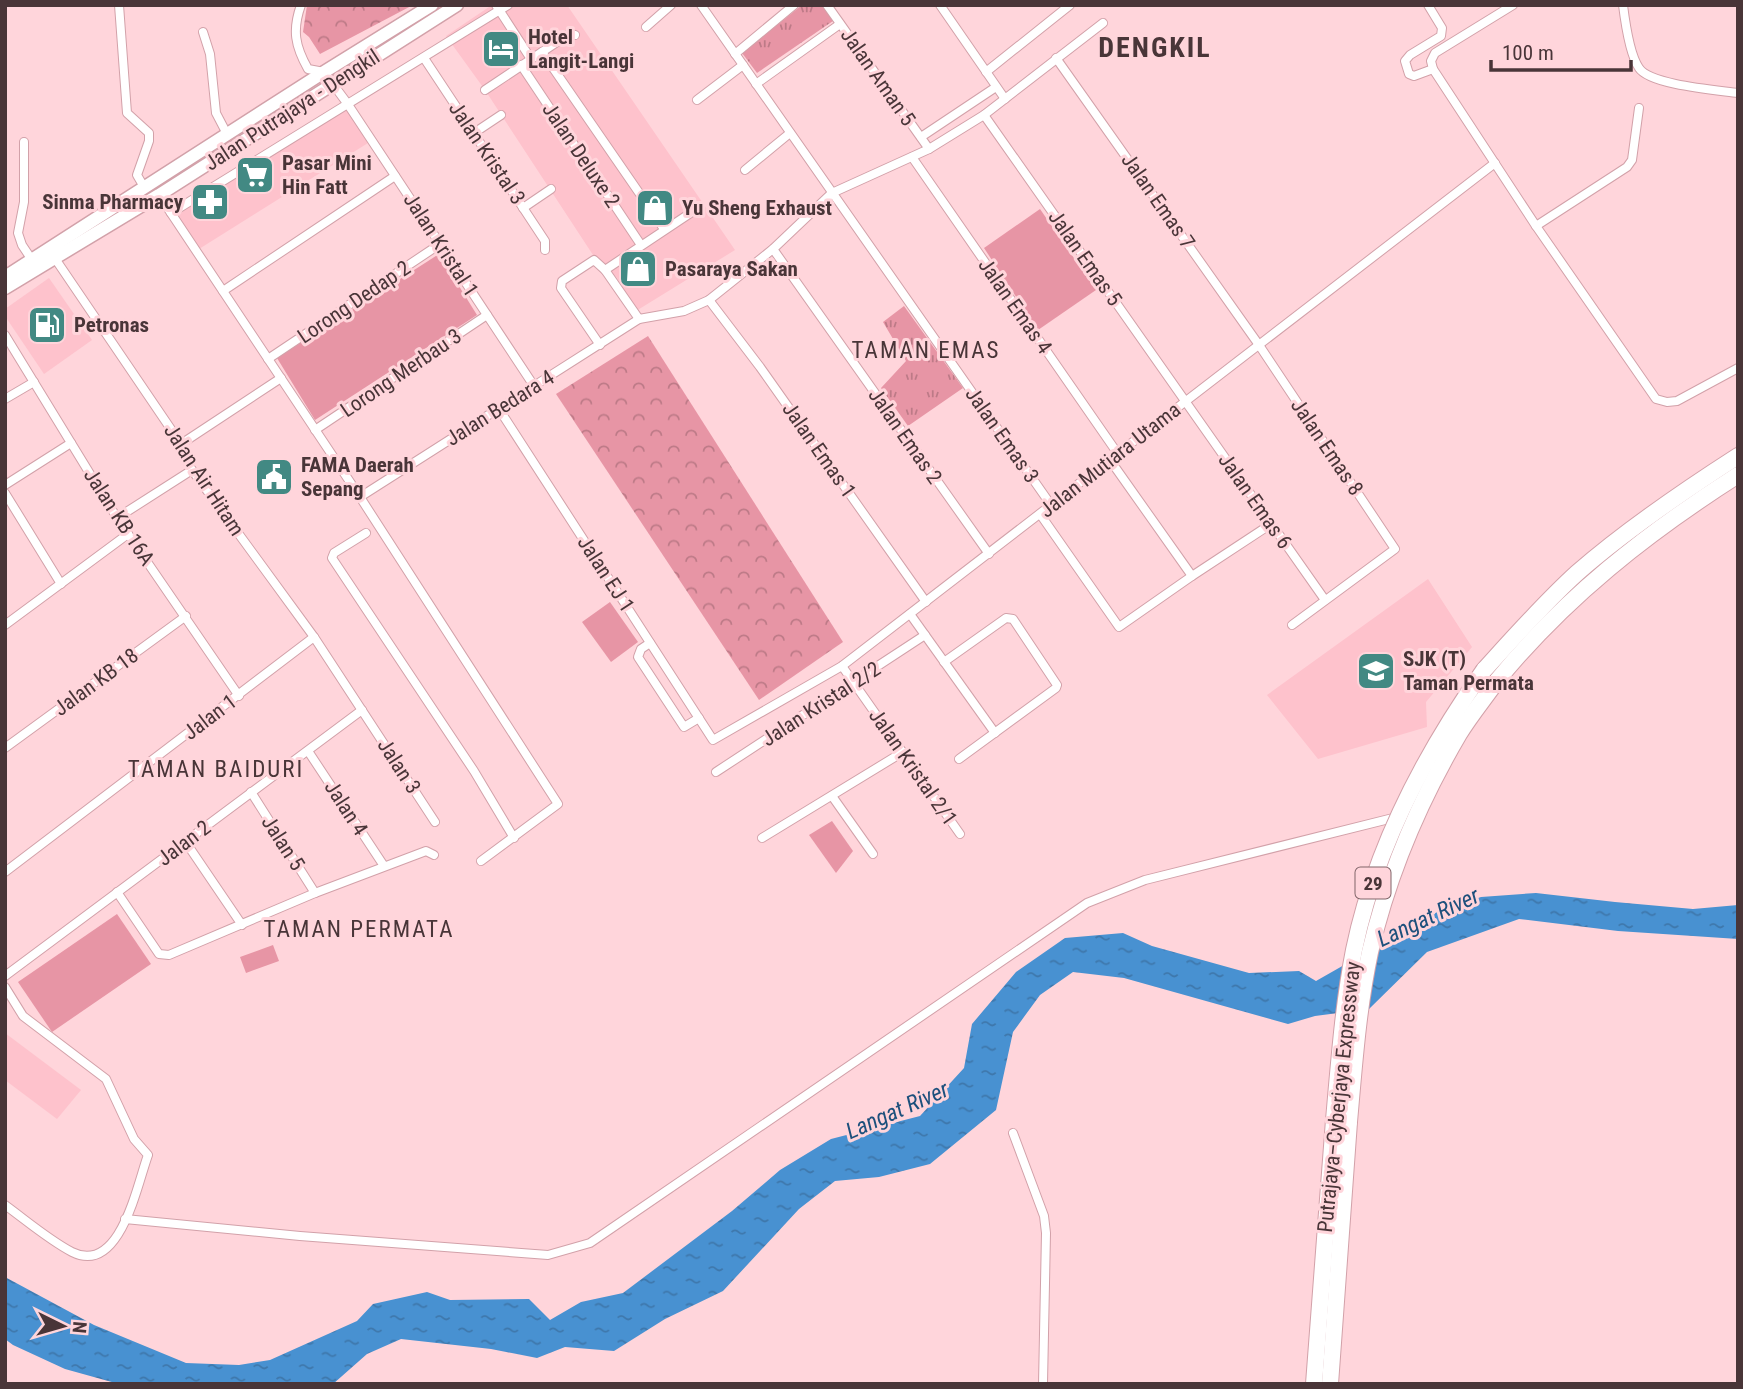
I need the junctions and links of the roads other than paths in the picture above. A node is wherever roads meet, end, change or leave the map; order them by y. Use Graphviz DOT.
graph roads {
  1 [pos="120,5"];
  2 [pos="301,5"];
  3 [pos="432,5"];
  4 [pos="457,5"];
  5 [pos="508,5"];
  6 [pos="671,5"];
  7 [pos="701,5"];
  8 [pos="794,5"];
  9 [pos="827,5"];
  10 [pos="940,5"];
  11 [pos="1070,5"];
  12 [pos="1428,5"];
  13 [pos="1513,5"];
  14 [pos="1623,5"];
  15 [pos="497,8"];
  16 [pos="1103,23"];
  17 [pos="840,24"];
  18 [pos="646,27"];
  19 [pos="203,32"];
  20 [pos="575,35"];
  21 [pos="542,52"];
  22 [pos="736,54"];
  23 [pos="424,58"];
  24 [pos="1056,58"];
  25 [pos="530,59"];
  26 [pos="521,65"];
  27 [pos="743,65"];
  28 [pos="1433,69"];
  29 [pos="324,72"];
  30 [pos="986,72"];
  31 [pos="332,84"];
  32 [pos="756,84"];
  33 [pos="996,87"];
  34 [pos="485,90"];
  35 [pos="1738,93"];
  36 [pos="1005,99"];
  37 [pos="697,100"];
  38 [pos="347,103"];
  39 [pos="1639,108"];
  40 [pos="501,115"];
  41 [pos="984,115"];
  42 [pos="474,133"];
  43 [pos="790,133"];
  44 [pos="227,134"];
  45 [pos="920,137"];
  46 [pos="24,142"];
  47 [pos="929,149"];
  48 [pos="912,157"];
  49 [pos="1495,163"];
  50 [pos="745,170"];
  51 [pos="395,176"];
  52 [pos="144,187"];
  53 [pos="551,189"];
  54 [pos="832,193"];
  55 [pos="159,195"];
  56 [pos="523,208"];
  57 [pos="693,208"];
  58 [pos="171,213"];
  59 [pos="1536,226"];
  60 [pos="664,229"];
  61 [pos="440,244"];
  62 [pos="641,245"];
  63 [pos="772,249"];
  64 [pos="545,250"];
  65 [pos="52,255"];
  66 [pos="32,260"];
  67 [pos="605,270"];
  68 [pos="5,277"];
  69 [pos="5,288"];
  70 [pos="223,291"];
  71 [pos="709,300"];
  72 [pos="487,315"];
  73 [pos="639,319"];
  74 [pos="5,335"];
  75 [pos="600,345"];
  76 [pos="1259,345"];
  77 [pos="268,359"];
  78 [pos="1738,368"];
  79 [pos="281,378"];
  80 [pos="34,382"];
  81 [pos="534,386"];
  82 [pos="5,399"];
  83 [pos="1185,402"];
  84 [pos="499,409"];
  85 [pos="316,430"];
  86 [pos="71,443"];
  87 [pos="181,444"];
  88 [pos="1738,456"];
  89 [pos="1114,457"];
  90 [pos="192,470"];
  91 [pos="1738,475"];
  92 [pos="5,485"];
  93 [pos="5,493"];
  94 [pos="360,497"];
  95 [pos="1051,505"];
  96 [pos="1040,514"];
  97 [pos="117,518"];
  98 [pos="1271,524"];
  99 [pos="366,533"];
  100 [pos="128,534"];
  101 [pos="989,554"];
  102 [pos="1192,576"];
  103 [pos="61,584"];
  104 [pos="1325,600"];
  105 [pos="926,602"];
  106 [pos="910,614"];
  107 [pos="186,616"];
  108 [pos="6,623"];
  109 [pos="1292,625"];
  110 [pos="925,635"];
  111 [pos="314,637"];
  112 [pos="650,643"];
  113 [pos="944,662"];
  114 [pos="842,666"];
  115 [pos="854,683"];
  116 [pos="239,696"];
  117 [pos="362,710"];
  118 [pos="699,718"];
  119 [pos="995,733"];
  120 [pos="713,740"];
  121 [pos="5,748"];
  122 [pos="308,751"];
  123 [pos="903,752"];
  124 [pos="959,759"];
  125 [pos="716,772"];
  126 [pos="251,792"];
  127 [pos="832,796"];
  128 [pos="1433,807"];
  129 [pos="435,822"];
  130 [pos="960,834"];
  131 [pos="514,838"];
  132 [pos="762,838"];
  133 [pos="185,842"];
  134 [pos="873,854"];
  135 [pos="434,855"];
  136 [pos="481,861"];
  137 [pos="384,866"];
  138 [pos="5,872"];
  139 [pos="117,892"];
  140 [pos="315,892"];
  141 [pos="242,925"];
  142 [pos="5,976"];
  143 [pos="5,987"];
  144 [pos="1341,1121"];
  145 [pos="1013,1133"];
  146 [pos="5,1205"];
  147 [pos="125,1219"];
  148 [pos="1043,1384"];
  149 [pos="1314,1384"];
  150 [pos="1330,1384"];
  1 -- 52 [label="street"];
  2 -- 29 [label="street, Jalan Kristal 1"];
  3 -- 29 [label="main road, Jalan Putrajaya - Dengkil"];
  4 -- 31 [label="main road, Jalan Putrajaya - Dengkil"];
  5 -- 15 [label="street"];
  6 -- 18 [label="street"];
  7 -- 22 [label="street"];
  8 -- 22 [label="street"];
  9 -- 17 [label="street, Jalan Aman 5"];
  10 -- 30 [label="street"];
  11 -- 30 [label="street"];
  12 -- 28 [label="street"];
  13 -- 28 [label="street"];
  14 -- 35 [label="street"];
  15 -- 23 [label="street"];
  15 -- 25 [label="street"];
  16 -- 24 [label="street"];
  17 -- 32 [label="street"];
  17 -- 45 [label="street, Jalan Aman 5"];
  19 -- 44 [label="street"];
  20 -- 21 [label="street"];
  21 -- 25 [label="street"];
  21 -- 60 [label="street"];
  22 -- 27 [label="street"];
  23 -- 38 [label="street"];
  23 -- 42 [label="street, Jalan Kristal 3"];
  24 -- 36 [label="street"];
  24 -- 76 [label="street, Jalan Emas 7"];
  25 -- 26 [label="street"];
  26 -- 34 [label="street"];
  26 -- 62 [label="street, Jalan Deluxe 2"];
  27 -- 32 [label="street"];
  27 -- 37 [label="street"];
  28 -- 49 [label="street"];
  29 -- 31 [label="street, Jalan Kristal 1"];
  29 -- 44 [label="main road, Jalan Putrajaya - Dengkil"];
  30 -- 33 [label="street"];
  31 -- 38 [label="street, Jalan Kristal 1"];
  31 -- 55 [label="main road, Jalan Putrajaya - Dengkil"];
  32 -- 43 [label="street"];
  33 -- 36 [label="street"];
  33 -- 45 [label="street"];
  36 -- 41 [label="street"];
  38 -- 51 [label="street, Jalan Kristal 1"];
  38 -- 58 [label="street"];
  39 -- 59 [label="street"];
  40 -- 42 [label="street"];
  41 -- 47 [label="street"];
  41 -- 83 [label="street, Jalan Emas 5"];
  42 -- 56 [label="street, Jalan Kristal 3"];
  43 -- 50 [label="street"];
  43 -- 54 [label="street"];
  44 -- 52 [label="main road, Jalan Putrajaya - Dengkil"];
  45 -- 47 [label="street, Jalan Aman 5"];
  46 -- 66 [label="street"];
  47 -- 48 [label="street"];
  48 -- 54 [label="street"];
  48 -- 89 [label="street, Jalan Emas 4"];
  49 -- 59 [label="street"];
  49 -- 76 [label="street, Jalan Mutiara Utama"];
  51 -- 61 [label="street, Jalan Kristal 1"];
  51 -- 70 [label="street"];
  52 -- 65 [label="main road, Jalan Putrajaya - Dengkil"];
  53 -- 56 [label="street"];
  54 -- 63 [label="street"];
  54 -- 95 [label="street, Jalan Emas 3"];
  55 -- 58 [label="street"];
  55 -- 65 [label="main road, Jalan Putrajaya - Dengkil"];
  56 -- 64 [label="street, Jalan Kristal 3"];
  57 -- 60 [label="street"];
  58 -- 70 [label="street"];
  59 -- 78 [label="street"];
  60 -- 62 [label="street"];
  61 -- 72 [label="street, Jalan Kristal 1"];
  61 -- 77 [label="street, Lorong Dedap 2"];
  62 -- 67 [label="street"];
  63 -- 71 [label="street"];
  63 -- 101 [label="street, Jalan Emas 2"];
  65 -- 66 [label="main road"];
  65 -- 69 [label="main road"];
  65 -- 87 [label="street, Jalan Air Hitam"];
  66 -- 68 [label="main road"];
  67 -- 73 [label="street"];
  67 -- 75 [label="street"];
  70 -- 77 [label="street"];
  71 -- 73 [label="street"];
  71 -- 105 [label="street, Jalan Emas 1"];
  72 -- 81 [label="street, Jalan Kristal 1"];
  72 -- 85 [label="street, Lorong Merbau 3"];
  73 -- 75 [label="street, Jalan Bedara 4"];
  74 -- 80 [label="street, Jalan KB 16A"];
  75 -- 81 [label="street, Jalan Bedara 4"];
  76 -- 83 [label="street, Jalan Mutiara Utama"];
  76 -- 104 [label="street, Jalan Emas 8"];
  77 -- 79 [label="street"];
  79 -- 85 [label="street"];
  79 -- 87 [label="street"];
  80 -- 82 [label="street"];
  80 -- 86 [label="street, Jalan KB 16A"];
  81 -- 84 [label="street, Jalan Bedara 4"];
  83 -- 89 [label="street, Jalan Mutiara Utama"];
  83 -- 98 [label="street, Jalan Emas 6"];
  84 -- 94 [label="street, Jalan Bedara 4"];
  84 -- 112 [label="street, Jalan EJ 1"];
  85 -- 94 [label="street"];
  86 -- 92 [label="street"];
  86 -- 97 [label="street, Jalan KB 16A"];
  87 -- 90 [label="street, Jalan Air Hitam"];
  88 -- 144 [label="highway, Putrajaya–Cyberjaya Expressway / 29, bridge"];
  89 -- 95 [label="street, Jalan Mutiara Utama"];
  89 -- 102 [label="street, Jalan Emas 4"];
  90 -- 97 [label="street"];
  90 -- 111 [label="street, Jalan Air Hitam"];
  91 -- 144 [label="highway, Putrajaya–Cyberjaya Expressway / 29, bridge"];
  93 -- 103 [label="street"];
  94 -- 131 [label="street"];
  95 -- 96 [label="street, Jalan Mutiara Utama"];
  96 -- 101 [label="street, Jalan Mutiara Utama"];
  96 -- 102 [label="street"];
  97 -- 100 [label="street, Jalan KB 16A"];
  98 -- 102 [label="street"];
  98 -- 104 [label="street, Jalan Emas 6"];
  99 -- 131 [label="street"];
  100 -- 103 [label="street"];
  100 -- 107 [label="street, Jalan KB 16A"];
  101 -- 105 [label="street, Jalan Mutiara Utama"];
  103 -- 108 [label="street"];
  104 -- 109 [label="street"];
  105 -- 106 [label="street, Jalan Mutiara Utama"];
  106 -- 110 [label="street"];
  106 -- 114 [label="street, Jalan Mutiara Utama"];
  107 -- 116 [label="street, Jalan KB 16A"];
  107 -- 121 [label="street, Jalan KB 18"];
  110 -- 113 [label="street"];
  110 -- 115 [label="street, Jalan Kristal 2/2"];
  111 -- 116 [label="street, Jalan 1"];
  111 -- 117 [label="street, Jalan Air Hitam"];
  112 -- 118 [label="street, Jalan EJ 1"];
  112 -- 118 [label="street"];
  113 -- 119 [label="street"];
  113 -- 119 [label="street"];
  114 -- 115 [label="street, Jalan Kristal 2/1"];
  114 -- 120 [label="street, Jalan Mutiara Utama"];
  115 -- 123 [label="street, Jalan Kristal 2/1"];
  115 -- 125 [label="street, Jalan Kristal 2/2"];
  116 -- 138 [label="street, Jalan 1"];
  117 -- 122 [label="street, Jalan 2"];
  117 -- 129 [label="street, Jalan 3"];
  118 -- 120 [label="street, Jalan EJ 1"];
  119 -- 124 [label="street"];
  122 -- 126 [label="street, Jalan 2"];
  122 -- 137 [label="street, Jalan 4"];
  123 -- 127 [label="street"];
  123 -- 130 [label="street, Jalan Kristal 2/1"];
  126 -- 133 [label="street, Jalan 2"];
  126 -- 140 [label="street, Jalan 5"];
  127 -- 132 [label="street"];
  127 -- 134 [label="street"];
  128 -- 147 [label="street"];
  131 -- 136 [label="street"];
  133 -- 139 [label="street, Jalan 2"];
  133 -- 141 [label="street"];
  135 -- 137 [label="street"];
  137 -- 140 [label="street"];
  139 -- 141 [label="street"];
  139 -- 142 [label="street, Jalan 2"];
  140 -- 141 [label="street"];
  143 -- 147 [label="street"];
  144 -- 149 [label="highway, Putrajaya–Cyberjaya Expressway / 29"];
  144 -- 150 [label="highway, Putrajaya–Cyberjaya Expressway / 29"];
  145 -- 148 [label="street"];
  146 -- 147 [label="street"];
}
